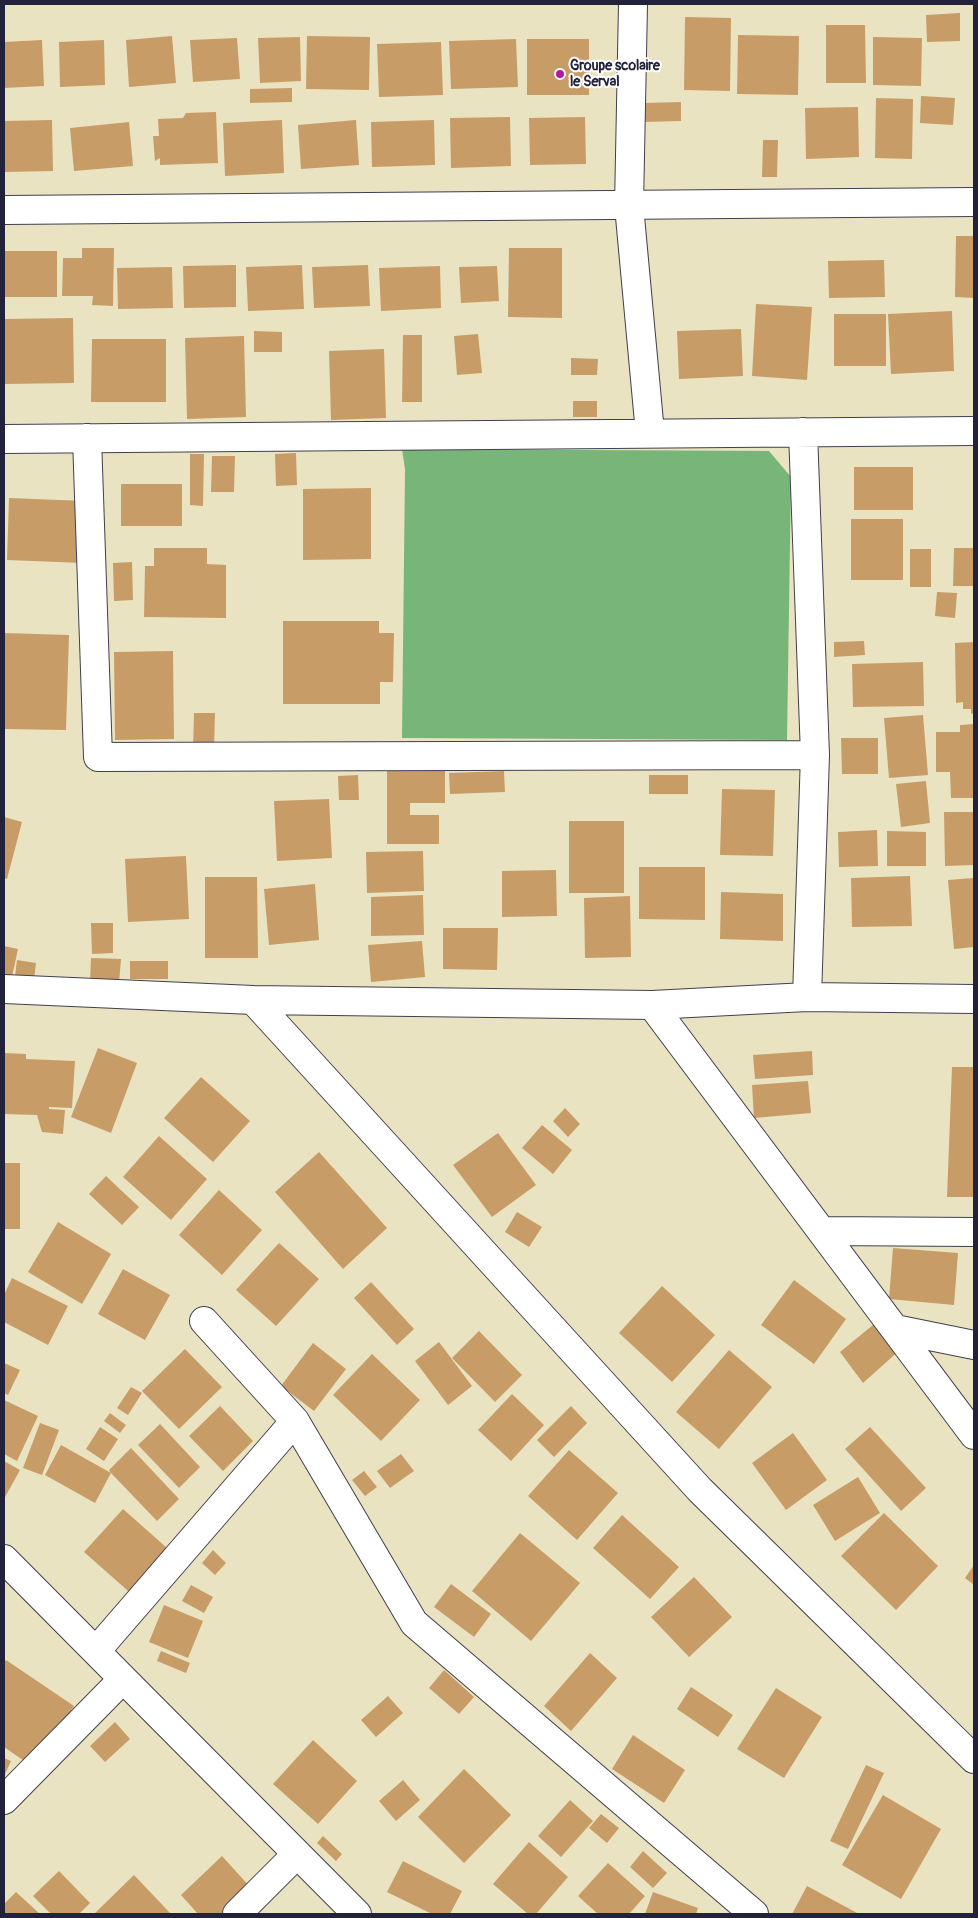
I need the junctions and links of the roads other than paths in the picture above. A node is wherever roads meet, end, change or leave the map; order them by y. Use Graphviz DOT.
graph roads {
  1 [pos="633,4"];
  2 [pos="974,202"];
  3 [pos="629,206"];
  4 [pos="4,210"];
  5 [pos="974,430"];
  6 [pos="803,432"];
  7 [pos="650,433"];
  8 [pos="87,438"];
  9 [pos="4,439"];
  10 [pos="815,755"];
  11 [pos="4,989"];
  12 [pos="807,997"];
  13 [pos="974,999"];
  14 [pos="253,1000"];
  15 [pos="652,1005"];
  16 [pos="822,1232"];
  17 [pos="974,1232"];
  18 [pos="204,1321"];
  19 [pos="895,1329"];
  20 [pos="974,1345"];
  21 [pos="295,1421"];
  22 [pos="974,1435"];
  23 [pos="4,1559"];
  24 [pos="96,1652"];
  25 [pos="123,1679"];
  26 [pos="974,1760"];
  27 [pos="4,1800"];
  28 [pos="297,1854"];
  29 [pos="237,1914"];
  30 [pos="357,1914"];
  31 [pos="754,1914"];
  1 -- 3 [label="street"];
  2 -- 3 [label="street"];
  3 -- 4 [label="street"];
  3 -- 7 [label="street"];
  5 -- 6 [label="street"];
  6 -- 7 [label="street"];
  6 -- 10 [label="street"];
  7 -- 8 [label="street"];
  8 -- 9 [label="street"];
  8 -- 10 [label="street"];
  10 -- 12 [label="street"];
  11 -- 14 [label="street"];
  12 -- 13 [label="street"];
  12 -- 15 [label="street"];
  14 -- 15 [label="street"];
  14 -- 26 [label="street"];
  15 -- 16 [label="street"];
  16 -- 17 [label="street"];
  16 -- 19 [label="street"];
  18 -- 21 [label="street"];
  19 -- 20 [label="street"];
  19 -- 22 [label="street"];
  21 -- 24 [label="street"];
  21 -- 31 [label="street"];
  23 -- 24 [label="street"];
  24 -- 25 [label="street"];
  25 -- 27 [label="street"];
  25 -- 28 [label="street"];
  28 -- 29 [label="street"];
  28 -- 30 [label="street"];
}
